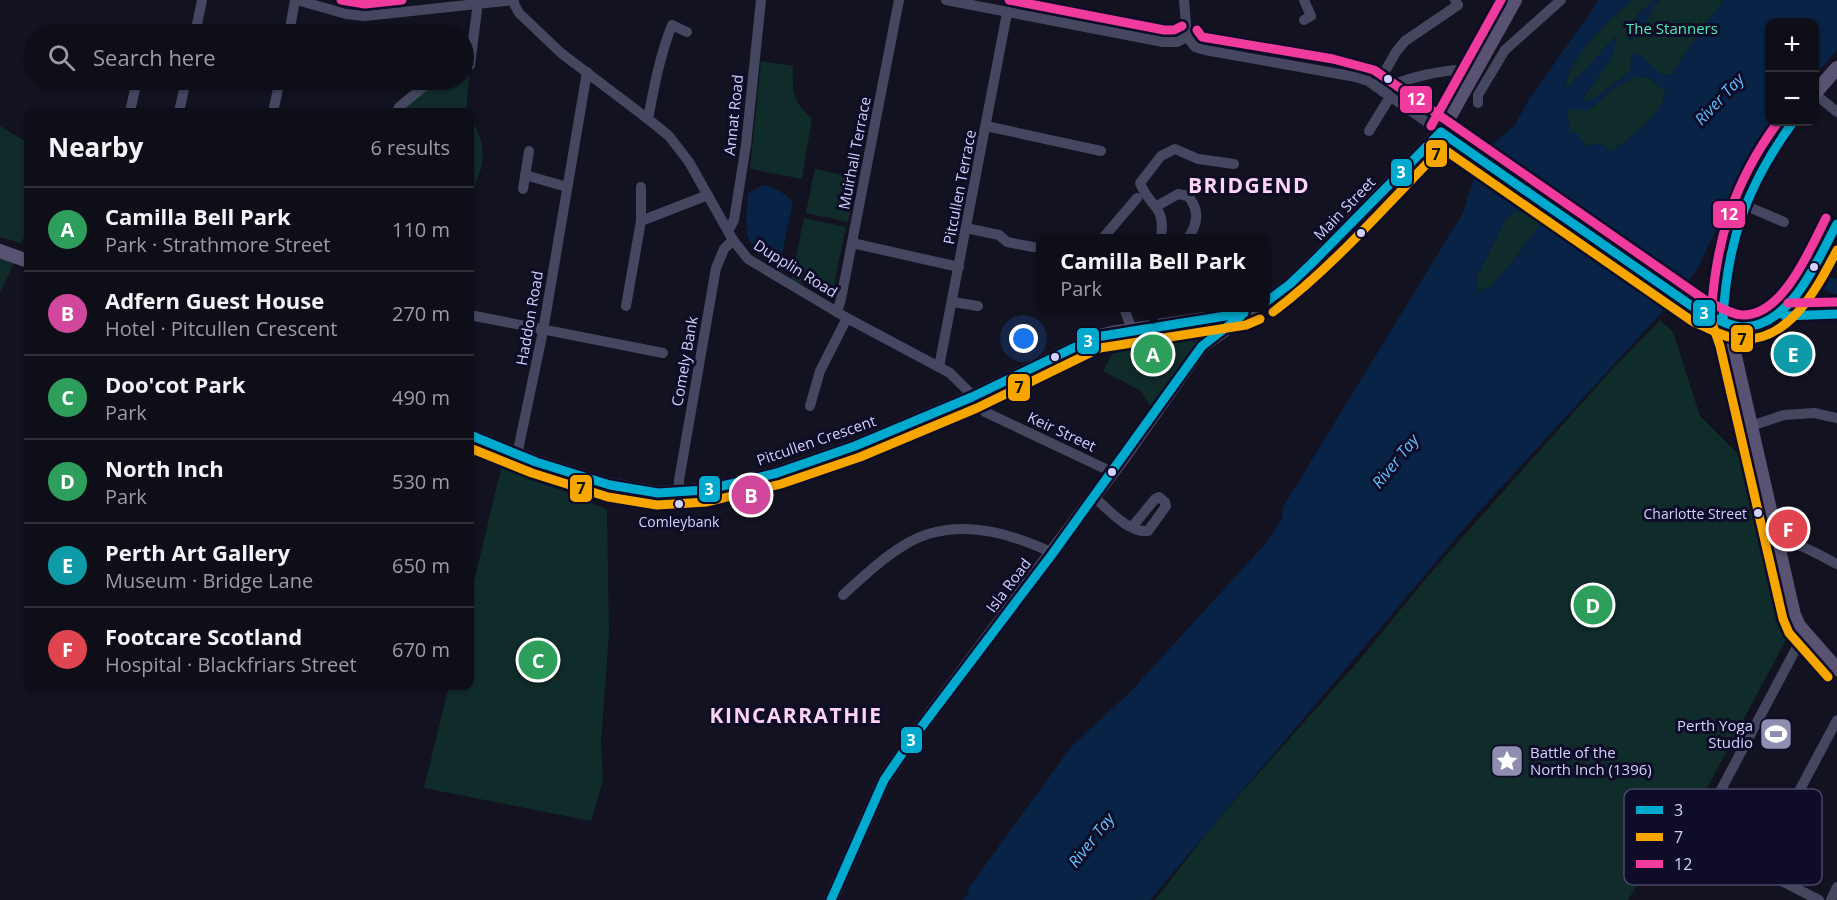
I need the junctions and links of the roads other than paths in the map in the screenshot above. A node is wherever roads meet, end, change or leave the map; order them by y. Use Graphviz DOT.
graph roads {
  1 [pos="202,0"];
  2 [pos="296,0"];
  3 [pos="513,0"];
  4 [pos="761,0"];
  5 [pos="899,0"];
  6 [pos="946,0"];
  7 [pos="1184,0"];
  8 [pos="1304,0"];
  9 [pos="1455,0"];
  10 [pos="1515,0"];
  11 [pos="1561,0"];
  12 [pos="477,2"];
  13 [pos="419,5"];
  14 [pos="1007,13"];
  15 [pos="1304,20"];
  16 [pos="197,24"];
  17 [pos="291,24"];
  18 [pos="474,29"];
  19 [pos="687,32"];
  20 [pos="1188,38"];
  21 [pos="1837,68"];
  22 [pos="587,72"];
  23 [pos="1474,72"];
  24 [pos="1819,89"];
  25 [pos="135,90"];
  26 [pos="184,90"];
  27 [pos="278,90"];
  28 [pos="420,90"];
  29 [pos="1383,92"];
  30 [pos="1819,97"];
  31 [pos="1478,103"];
  32 [pos="131,108"];
  33 [pos="180,108"];
  34 [pos="274,108"];
  35 [pos="399,108"];
  36 [pos="1837,112"];
  37 [pos="648,118"];
  38 [pos="986,126"];
  39 [pos="1790,126"];
  40 [pos="1369,131"];
  41 [pos="1441,132"];
  42 [pos="529,151"];
  43 [pos="1101,151"];
  44 [pos="1234,164"];
  45 [pos="525,175"];
  46 [pos="567,187"];
  47 [pos="641,187"];
  48 [pos="523,189"];
  49 [pos="708,195"];
  50 [pos="1137,198"];
  51 [pos="1744,205"];
  52 [pos="1157,206"];
  53 [pos="641,221"];
  54 [pos="1784,222"];
  55 [pos="1837,224"];
  56 [pos="966,228"];
  57 [pos="1106,234"];
  58 [pos="1162,234"];
  59 [pos="1191,234"];
  60 [pos="730,236"];
  61 [pos="852,243"];
  62 [pos="1033,247"];
  63 [pos="0,251"];
  64 [pos="24,260"];
  65 [pos="959,267"];
  66 [pos="1270,299"];
  67 [pos="952,302"];
  68 [pos="626,306"];
  69 [pos="978,306"];
  70 [pos="837,312"];
  71 [pos="1125,312"];
  72 [pos="1238,312"];
  73 [pos="1248,312"];
  74 [pos="1781,313"];
  75 [pos="1837,315"];
  76 [pos="474,316"];
  77 [pos="847,318"];
  78 [pos="1724,320"];
  79 [pos="1132,330"];
  80 [pos="543,331"];
  81 [pos="663,353"];
  82 [pos="939,367"];
  83 [pos="972,397"];
  84 [pos="810,406"];
  85 [pos="1837,418"];
  86 [pos="1751,426"];
  87 [pos="474,437"];
  88 [pos="517,455"];
  89 [pos="1112,472"];
  90 [pos="679,493"];
  91 [pos="1094,497"];
  92 [pos="1132,528"];
  93 [pos="1776,542"];
  94 [pos="1053,553"];
  95 [pos="1837,564"];
  96 [pos="843,595"];
  97 [pos="1808,636"];
  98 [pos="1837,669"];
  99 [pos="1837,720"];
  100 [pos="1723,789"];
  101 [pos="1800,789"];
  102 [pos="1788,885"];
  103 [pos="1837,887"];
  104 [pos="831,900"];
  105 [pos="1819,900"];
  106 [pos="1831,900"];
  1 -- 16 [label="street"];
  2 -- 13 [label="street"];
  2 -- 17 [label="street"];
  3 -- 12 [label="street"];
  3 -- 22 [label="street, Dupplin Road"];
  4 -- 60 [label="street, Annat Road"];
  5 -- 61 [label="street, Muirhall Terrace"];
  6 -- 14 [label="street"];
  7 -- 20 [label="street"];
  8 -- 15 [label="street"];
  9 -- 29 [label="street"];
  10 -- 23 [label="main road, Main Street"];
  11 -- 31 [label="street"];
  12 -- 13 [label="street"];
  12 -- 18 [label="street"];
  14 -- 20 [label="street"];
  14 -- 38 [label="street, Pitcullen Terrace"];
  19 -- 37 [label="street"];
  20 -- 29 [label="street"];
  21 -- 24 [label="main road"];
  22 -- 37 [label="street, Dupplin Road"];
  22 -- 46 [label="street, Haddon Road"];
  23 -- 29 [label="street"];
  23 -- 41 [label="main road, Main Street"];
  25 -- 32 [label="street"];
  26 -- 33 [label="street"];
  27 -- 34 [label="street"];
  28 -- 35 [label="street"];
  29 -- 40 [label="street"];
  29 -- 41 [label="street"];
  30 -- 36 [label="street"];
  37 -- 49 [label="street, Dupplin Road"];
  38 -- 43 [label="street"];
  38 -- 56 [label="street, Pitcullen Terrace"];
  39 -- 51 [label="main road"];
  41 -- 66 [label="main road, Main Street"];
  41 -- 78 [label="main road"];
  42 -- 45 [label="street"];
  44 -- 52 [label="street"];
  45 -- 46 [label="street"];
  45 -- 48 [label="street"];
  46 -- 80 [label="street, Haddon Road"];
  47 -- 53 [label="street"];
  49 -- 53 [label="street"];
  49 -- 60 [label="street, Dupplin Road"];
  50 -- 57 [label="street"];
  51 -- 54 [label="street"];
  51 -- 78 [label="main road"];
  52 -- 58 [label="street"];
  52 -- 59 [label="street"];
  53 -- 68 [label="street"];
  55 -- 74 [label="street"];
  56 -- 62 [label="street"];
  56 -- 65 [label="street, Pitcullen Terrace"];
  60 -- 70 [label="street, Dupplin Road"];
  60 -- 90 [label="street, Comely Bank"];
  61 -- 65 [label="street"];
  61 -- 70 [label="street, Muirhall Terrace"];
  63 -- 64 [label="main road"];
  65 -- 67 [label="street, Pitcullen Terrace"];
  67 -- 69 [label="street"];
  67 -- 82 [label="street, Pitcullen Terrace"];
  70 -- 77 [label="street, Dupplin Road"];
  71 -- 79 [label="street"];
  72 -- 79 [label="main road, Pitcullen Crescent"];
  73 -- 89 [label="main road, Isla Road"];
  74 -- 75 [label="street"];
  74 -- 78 [label="street"];
  76 -- 80 [label="street"];
  77 -- 82 [label="street, Dupplin Road"];
  77 -- 84 [label="street"];
  78 -- 86 [label="main road"];
  79 -- 83 [label="main road, Pitcullen Crescent"];
  80 -- 81 [label="street"];
  80 -- 88 [label="street, Haddon Road"];
  82 -- 83 [label="street, Dupplin Road"];
  83 -- 89 [label="street, Keir Street"];
  83 -- 90 [label="main road, Pitcullen Crescent"];
  85 -- 86 [label="street"];
  86 -- 93 [label="main road"];
  87 -- 88 [label="main road, Pitcullen Crescent"];
  88 -- 90 [label="main road, Pitcullen Crescent"];
  89 -- 91 [label="main road, Isla Road"];
  91 -- 92 [label="street"];
  91 -- 94 [label="main road, Isla Road"];
  93 -- 95 [label="street"];
  93 -- 97 [label="main road"];
  94 -- 96 [label="street"];
  94 -- 104 [label="main road, Isla Road"];
  97 -- 98 [label="main road"];
  97 -- 100 [label="street"];
  99 -- 101 [label="street"];
  102 -- 105 [label="street"];
  103 -- 106 [label="street"];
}
